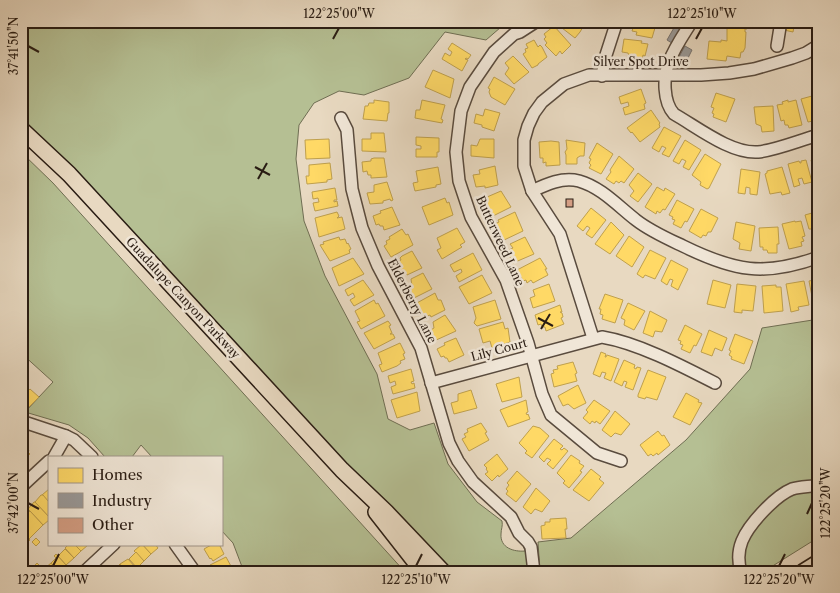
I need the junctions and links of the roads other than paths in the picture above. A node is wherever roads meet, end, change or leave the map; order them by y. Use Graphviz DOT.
graph roads {
  1 [pos="537,21"];
  2 [pos="617,21"];
  3 [pos="692,21"];
  4 [pos="781,21"];
  5 [pos="819,45"];
  6 [pos="777,46"];
  7 [pos="666,74"];
  8 [pos="602,76"];
  9 [pos="340,118"];
  10 [pos="21,129"];
  11 [pos="819,135"];
  12 [pos="532,191"];
  13 [pos="819,257"];
  14 [pos="593,338"];
  15 [pos="531,355"];
  16 [pos="431,383"];
  17 [pos="714,383"];
  18 [pos="21,421"];
  19 [pos="66,436"];
  20 [pos="55,456"];
  21 [pos="91,456"];
  22 [pos="621,461"];
  23 [pos="48,462"];
  24 [pos="342,470"];
  25 [pos="819,485"];
  26 [pos="21,487"];
  27 [pos="112,546"];
  28 [pos="176,546"];
  29 [pos="819,562"];
  30 [pos="84,572"];
  31 [pos="195,572"];
  32 [pos="423,572"];
  33 [pos="443,572"];
  34 [pos="534,572"];
  35 [pos="741,572"];
  36 [pos="803,572"];
  1 -- 15 [label="street, Butterweed Lane"];
  2 -- 8 [label="street"];
  3 -- 7 [label="street"];
  4 -- 6 [label="street"];
  5 -- 7 [label="street, Silver Spot Drive"];
  7 -- 8 [label="street, Silver Spot Drive"];
  7 -- 11 [label="street"];
  8 -- 12 [label="street, Silver Spot Drive"];
  9 -- 16 [label="street, Elderberry Lane"];
  10 -- 24 [label="main road, Guadalupe Canyon Parkway"];
  12 -- 13 [label="street"];
  12 -- 14 [label="street, Silver Spot Drive"];
  14 -- 15 [label="street, Lily Court"];
  14 -- 17 [label="street, Lily Court"];
  15 -- 16 [label="street, Lily Court"];
  15 -- 22 [label="street, Butterweed Lane"];
  16 -- 34 [label="street, Elderberry Lane"];
  18 -- 19 [label="street"];
  19 -- 20 [label="street"];
  19 -- 21 [label="street"];
  23 -- 26 [label="street"];
  24 -- 32 [label="main road, Guadalupe Canyon Parkway"];
  24 -- 33 [label="main road, Guadalupe Canyon Parkway"];
  25 -- 35 [label="street"];
  27 -- 30 [label="street"];
  28 -- 31 [label="street"];
  29 -- 36 [label="main road"];
}
